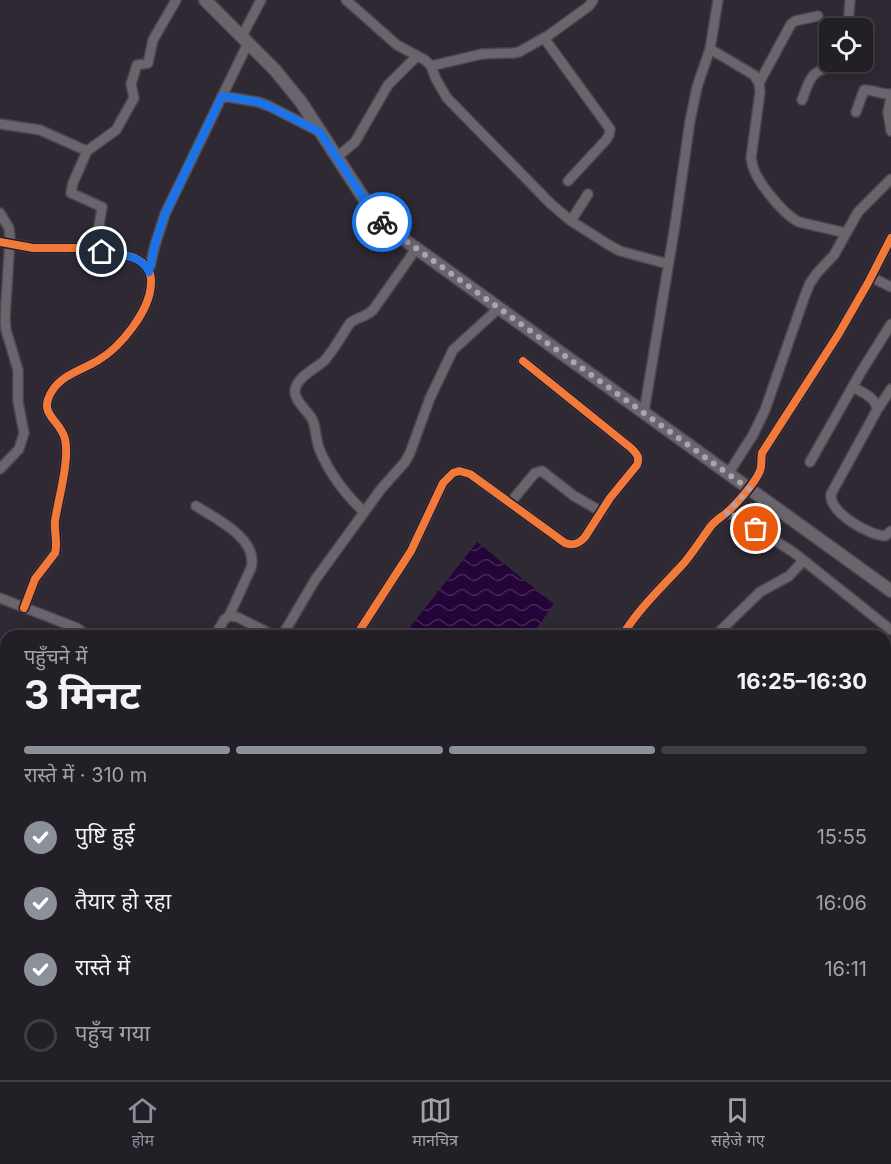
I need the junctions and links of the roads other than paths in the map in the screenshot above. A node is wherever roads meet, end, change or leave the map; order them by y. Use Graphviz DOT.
graph roads {
  1 [pos="176,0"];
  2 [pos="205,0"];
  3 [pos="261,0"];
  4 [pos="346,0"];
  5 [pos="593,0"];
  6 [pos="718,0"];
  7 [pos="850,0"];
  8 [pos="818,16"];
  9 [pos="849,18"];
  10 [pos="544,38"];
  11 [pos="245,40"];
  12 [pos="710,50"];
  13 [pos="417,56"];
  14 [pos="431,66"];
  15 [pos="819,71"];
  16 [pos="759,83"];
  17 [pos="891,95"];
  18 [pos="222,96"];
  19 [pos="802,100"];
  20 [pos="856,112"];
  21 [pos="0,124"];
  22 [pos="891,131"];
  23 [pos="320,132"];
  24 [pos="87,151"];
  25 [pos="337,157"];
  26 [pos="891,179"];
  27 [pos="568,181"];
  28 [pos="588,194"];
  29 [pos="0,213"];
  30 [pos="571,221"];
  31 [pos="846,233"];
  32 [pos="891,238"];
  33 [pos="5,243"];
  34 [pos="416,249"];
  35 [pos="95,251"];
  36 [pos="668,264"];
  37 [pos="149,272"];
  38 [pos="871,277"];
  39 [pos="891,287"];
  40 [pos="499,308"];
  41 [pos="891,324"];
  42 [pos="523,361"];
  43 [pos="853,387"];
  44 [pos="891,388"];
  45 [pos="877,410"];
  46 [pos="644,412"];
  47 [pos="810,462"];
  48 [pos="0,469"];
  49 [pos="728,474"];
  50 [pos="749,489"];
  51 [pos="510,503"];
  52 [pos="196,506"];
  53 [pos="364,512"];
  54 [pos="602,512"];
  55 [pos="726,514"];
  56 [pos="891,531"];
  57 [pos="803,561"];
  58 [pos="891,591"];
  59 [pos="0,598"];
  60 [pos="24,608"];
  61 [pos="229,616"];
  62 [pos="80,630"];
  63 [pos="218,630"];
  64 [pos="262,630"];
  65 [pos="286,630"];
  66 [pos="360,630"];
  67 [pos="626,630"];
  68 [pos="721,630"];
  69 [pos="891,630"];
  1 -- 24 [label="street"];
  2 -- 11 [label="main road"];
  3 -- 11 [label="street"];
  4 -- 13 [label="street"];
  5 -- 10 [label="street"];
  6 -- 12 [label="street"];
  7 -- 9 [label="street"];
  8 -- 16 [label="street"];
  10 -- 14 [label="street"];
  10 -- 27 [label="street"];
  11 -- 18 [label="street"];
  11 -- 23 [label="main road"];
  12 -- 16 [label="street"];
  12 -- 36 [label="street"];
  13 -- 14 [label="street"];
  13 -- 25 [label="street"];
  14 -- 30 [label="street"];
  15 -- 19 [label="street"];
  16 -- 31 [label="street"];
  17 -- 20 [label="street"];
  17 -- 22 [label="street"];
  18 -- 23 [label="street"];
  18 -- 37 [label="street"];
  21 -- 24 [label="street"];
  23 -- 25 [label="main road"];
  24 -- 35 [label="street"];
  25 -- 34 [label="main road"];
  26 -- 31 [label="street"];
  28 -- 30 [label="street"];
  29 -- 33 [label="street"];
  30 -- 36 [label="street"];
  31 -- 49 [label="street"];
  32 -- 38 [label="street"];
  33 -- 35 [label="street"];
  33 -- 48 [label="street"];
  34 -- 40 [label="main road"];
  34 -- 53 [label="street"];
  35 -- 37 [label="street"];
  36 -- 46 [label="street"];
  37 -- 60 [label="street"];
  38 -- 39 [label="street"];
  38 -- 50 [label="street"];
  40 -- 46 [label="main road"];
  40 -- 53 [label="street"];
  41 -- 43 [label="street"];
  42 -- 54 [label="street"];
  43 -- 45 [label="street"];
  43 -- 47 [label="street"];
  44 -- 45 [label="street"];
  45 -- 56 [label="street"];
  46 -- 49 [label="main road"];
  49 -- 50 [label="main road"];
  50 -- 55 [label="street"];
  50 -- 58 [label="main road"];
  51 -- 54 [label="street"];
  51 -- 54 [label="street"];
  51 -- 66 [label="street"];
  52 -- 61 [label="street"];
  53 -- 65 [label="street"];
  55 -- 57 [label="street"];
  55 -- 67 [label="street"];
  57 -- 68 [label="street"];
  57 -- 69 [label="street"];
  59 -- 60 [label="street"];
  60 -- 62 [label="street"];
  61 -- 63 [label="street"];
  61 -- 64 [label="street"];
}
